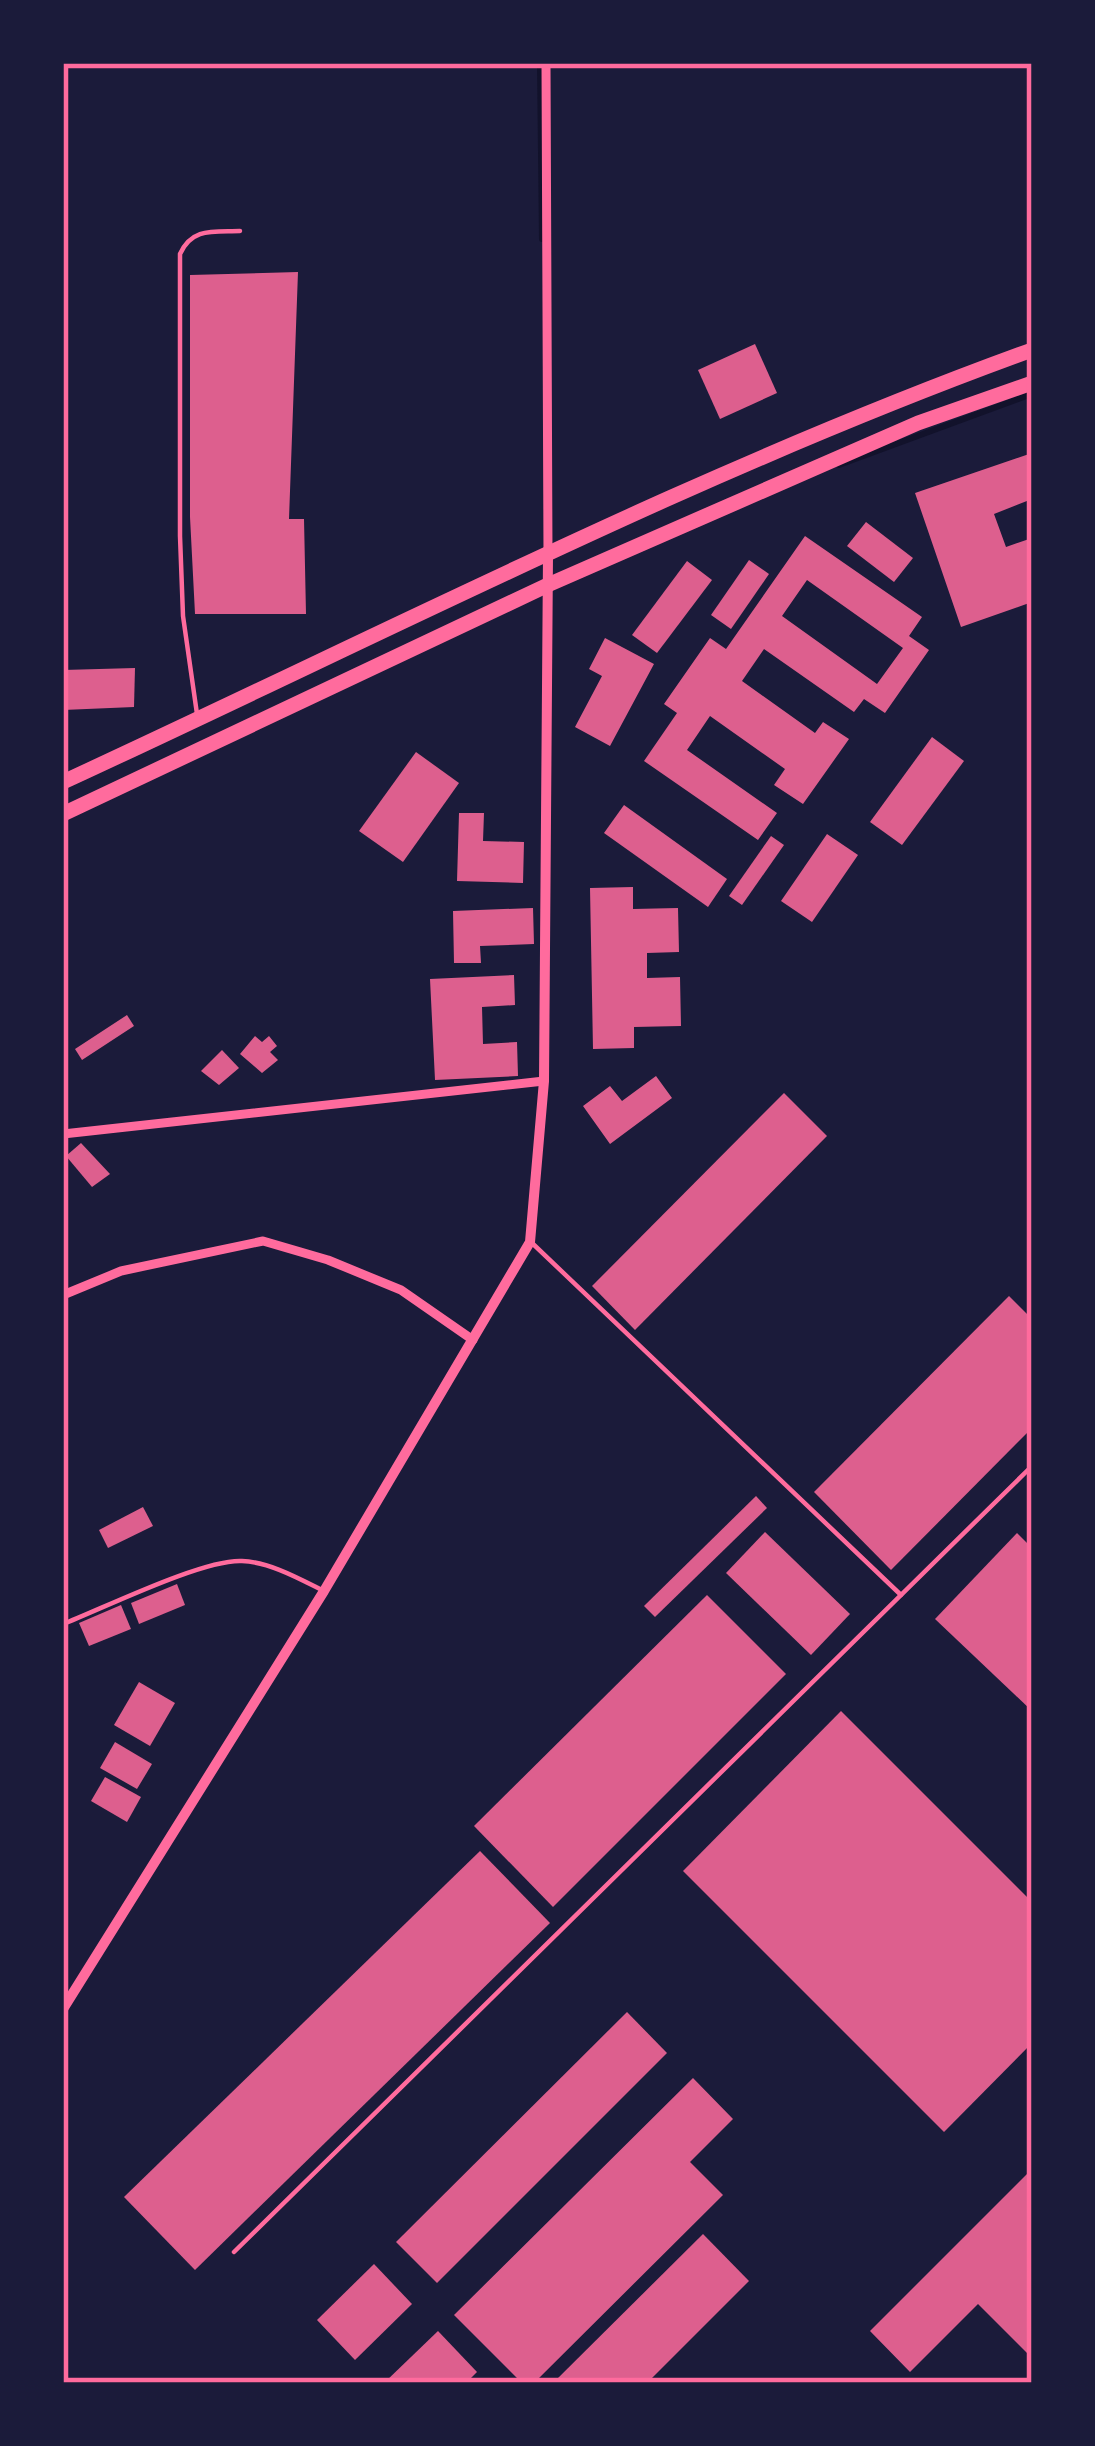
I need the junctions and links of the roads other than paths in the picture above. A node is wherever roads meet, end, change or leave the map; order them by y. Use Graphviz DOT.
graph roads {
  1 [pos="546,63"];
  2 [pos="240,231"];
  3 [pos="1032,350"];
  4 [pos="1032,383"];
  5 [pos="548,555"];
  6 [pos="550,584"];
  7 [pos="197,720"];
  8 [pos="63,782"];
  9 [pos="63,814"];
  10 [pos="544,1081"];
  11 [pos="63,1134"];
  12 [pos="530,1242"];
  13 [pos="63,1295"];
  14 [pos="473,1340"];
  15 [pos="1032,1466"];
  16 [pos="324,1591"];
  17 [pos="902,1595"];
  18 [pos="63,1624"];
  19 [pos="63,1980"];
  20 [pos="75,1988"];
  21 [pos="63,2009"];
  22 [pos="234,2252"];
  1 -- 5 [label="street"];
  2 -- 7 [label="lane"];
  3 -- 5 [label="highway"];
  4 -- 6 [label="highway"];
  5 -- 6 [label="street"];
  5 -- 7 [label="highway"];
  6 -- 9 [label="highway"];
  6 -- 10 [label="street"];
  7 -- 8 [label="highway"];
  10 -- 11 [label="street"];
  10 -- 12 [label="street"];
  12 -- 14 [label="street"];
  12 -- 17 [label="lane"];
  13 -- 14 [label="street"];
  14 -- 16 [label="street"];
  15 -- 17 [label="lane"];
  16 -- 18 [label="lane"];
  16 -- 20 [label="street"];
  17 -- 22 [label="lane"];
  19 -- 20 [label="street"];
  20 -- 21 [label="street"];
}
